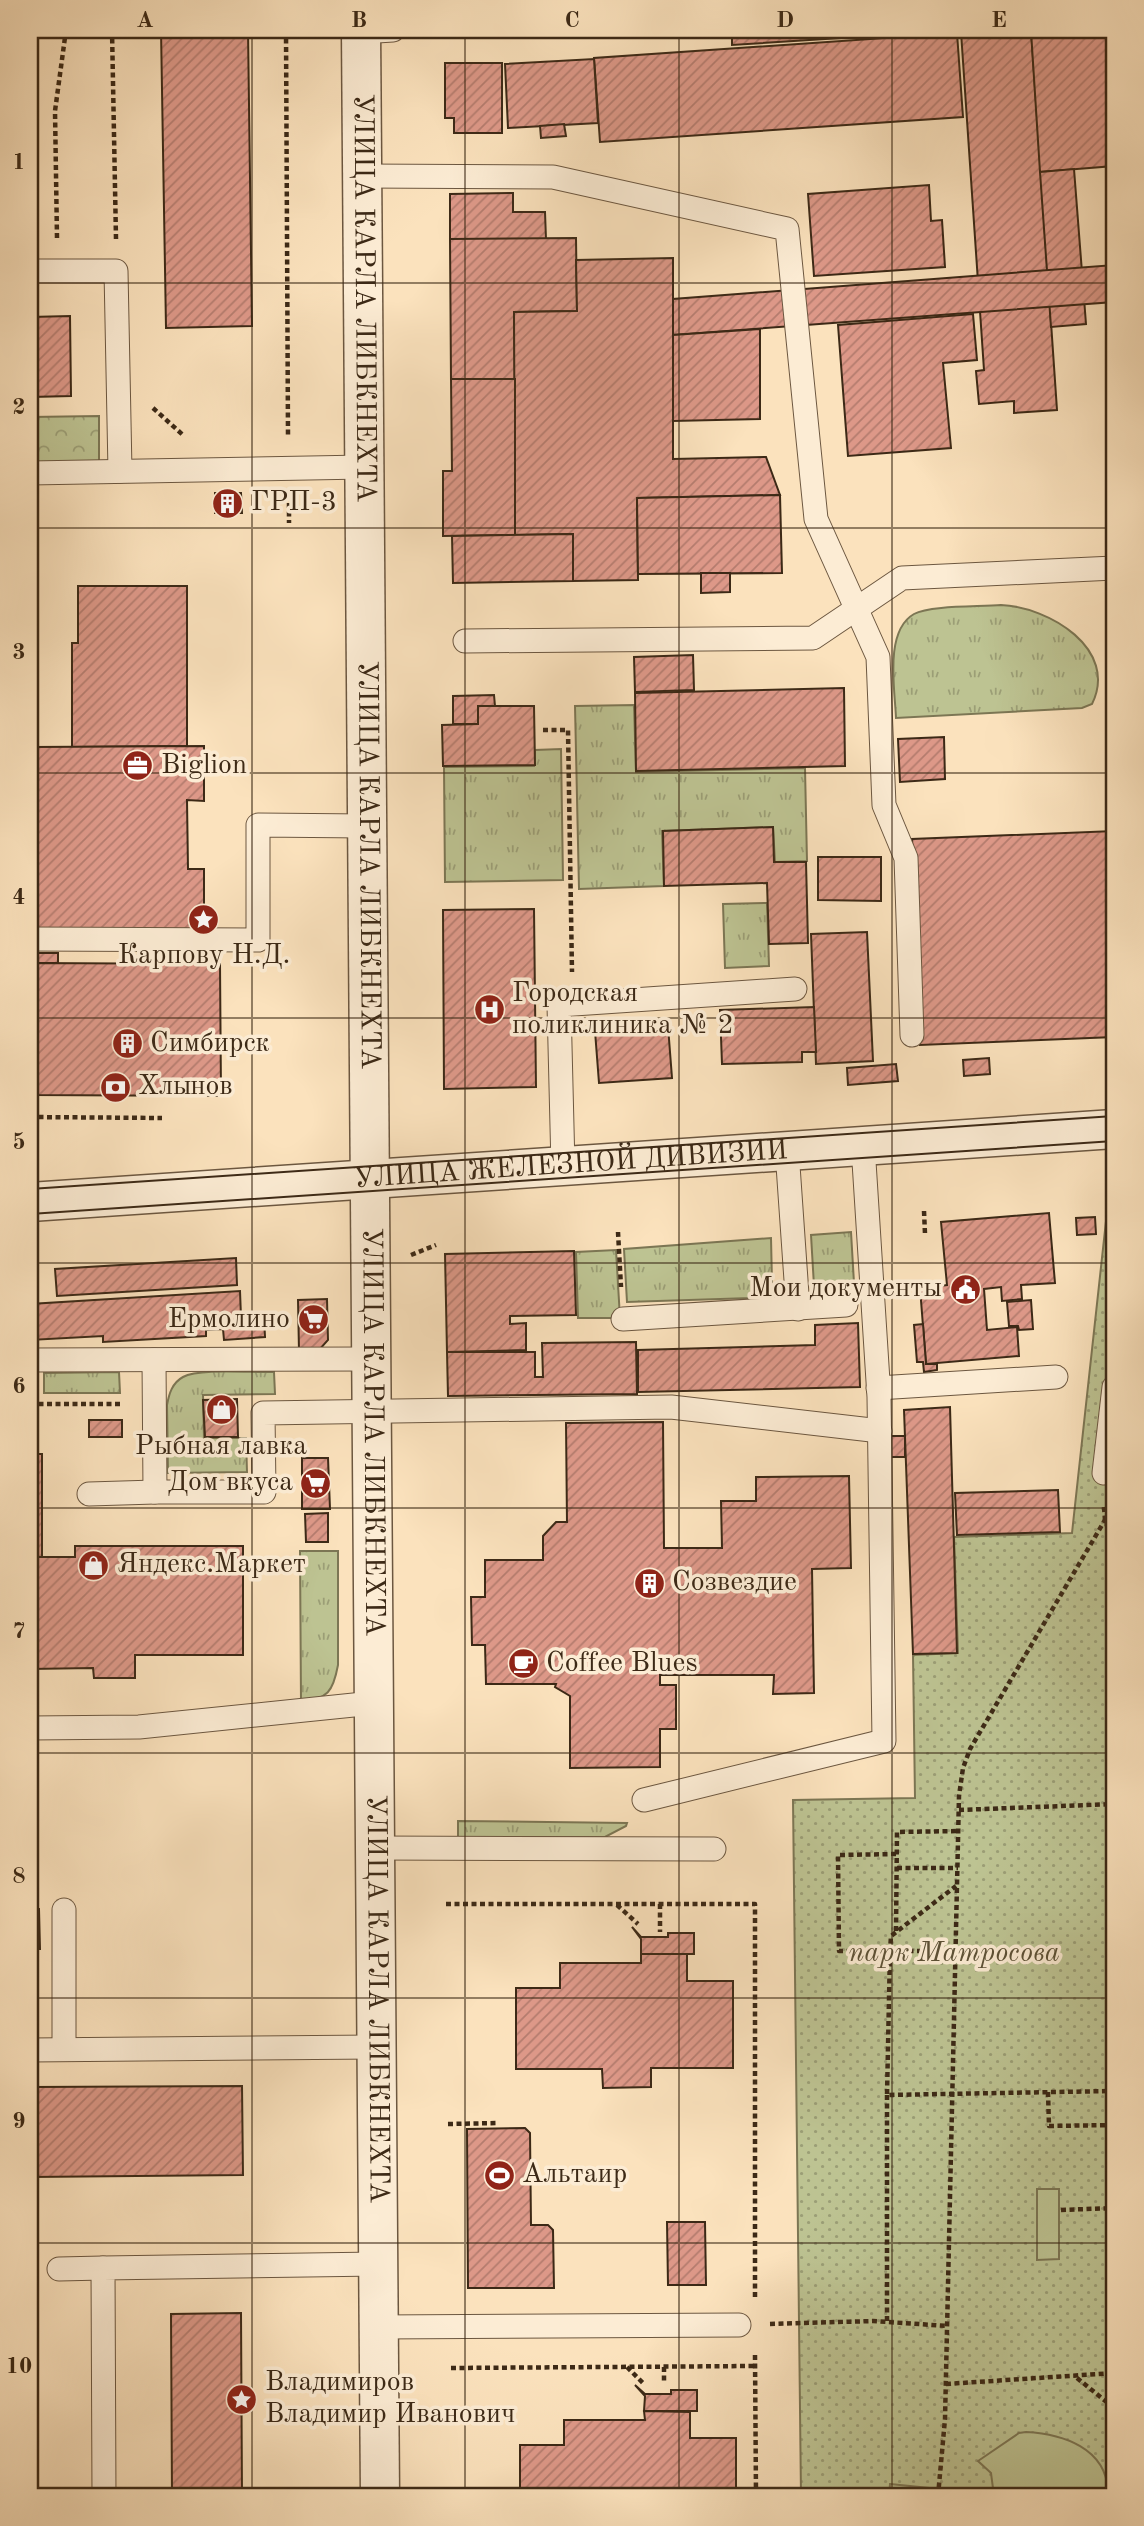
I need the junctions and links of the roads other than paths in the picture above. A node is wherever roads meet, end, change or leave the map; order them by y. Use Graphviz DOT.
graph roads {
  1 [pos="372,30"];
  2 [pos="362,176"];
  3 [pos="30,271"];
  4 [pos="364,467"];
  5 [pos="120,471"];
  6 [pos="30,473"];
  7 [pos="1114,568"];
  8 [pos="856,608"];
  9 [pos="465,641"];
  10 [pos="366,826"];
  11 [pos="30,939"];
  12 [pos="794,989"];
  13 [pos="912,1035"];
  14 [pos="1114,1129"];
  15 [pos="863,1146"];
  16 [pos="787,1151"];
  17 [pos="562,1167"];
  18 [pos="368,1181"];
  19 [pos="30,1202"];
  20 [pos="846,1305"];
  21 [pos="798,1309"];
  22 [pos="622,1319"];
  23 [pos="371,1359"];
  24 [pos="30,1360"];
  25 [pos="154,1360"];
  26 [pos="1056,1377"];
  27 [pos="1114,1387"];
  28 [pos="878,1388"];
  29 [pos="372,1412"];
  30 [pos="880,1431"];
  31 [pos="1110,1451"];
  32 [pos="1104,1473"];
  33 [pos="155,1492"];
  34 [pos="89,1494"];
  35 [pos="373,1703"];
  36 [pos="30,1728"];
  37 [pos="644,1800"];
  38 [pos="374,1848"];
  39 [pos="714,1849"];
  40 [pos="64,1910"];
  41 [pos="375,2047"];
  42 [pos="64,2049"];
  43 [pos="30,2050"];
  44 [pos="378,2264"];
  45 [pos="103,2268"];
  46 [pos="59,2269"];
  47 [pos="747,2325"];
  48 [pos="377,2327"];
  49 [pos="104,2496"];
  50 [pos="380,2496"];
  1 -- 2 [label="street, УЛИЦА КАРЛА ЛИБКНЕХТА"];
  2 -- 4 [label="street, УЛИЦА КАРЛА ЛИБКНЕХТА"];
  2 -- 8 [label="lane"];
  3 -- 5 [label="lane"];
  4 -- 5 [label="lane"];
  4 -- 10 [label="street, УЛИЦА КАРЛА ЛИБКНЕХТА"];
  5 -- 6 [label="lane"];
  7 -- 8 [label="lane"];
  8 -- 9 [label="lane"];
  8 -- 13 [label="lane"];
  10 -- 11 [label="lane"];
  10 -- 18 [label="street, УЛИЦА КАРЛА ЛИБКНЕХТА"];
  12 -- 17 [label="lane"];
  14 -- 15 [label="street, УЛИЦА ЖЕЛЕЗНОЙ ДИВИЗИИ"];
  15 -- 16 [label="street, УЛИЦА ЖЕЛЕЗНОЙ ДИВИЗИИ"];
  15 -- 28 [label="lane"];
  16 -- 17 [label="street, УЛИЦА ЖЕЛЕЗНОЙ ДИВИЗИИ"];
  16 -- 21 [label="lane"];
  17 -- 18 [label="street, УЛИЦА ЖЕЛЕЗНОЙ ДИВИЗИИ"];
  18 -- 19 [label="street, УЛИЦА ЖЕЛЕЗНОЙ ДИВИЗИИ"];
  18 -- 23 [label="street, УЛИЦА КАРЛА ЛИБКНЕХТА"];
  20 -- 21 [label="lane"];
  21 -- 22 [label="lane"];
  23 -- 25 [label="lane"];
  23 -- 29 [label="street, УЛИЦА КАРЛА ЛИБКНЕХТА"];
  24 -- 25 [label="lane"];
  25 -- 33 [label="lane"];
  26 -- 28 [label="lane"];
  27 -- 31 [label="lane"];
  28 -- 30 [label="lane"];
  29 -- 30 [label="lane"];
  29 -- 33 [label="lane"];
  29 -- 35 [label="street, УЛИЦА КАРЛА ЛИБКНЕХТА"];
  30 -- 37 [label="lane"];
  31 -- 32 [label="lane"];
  33 -- 34 [label="lane"];
  35 -- 36 [label="lane"];
  35 -- 38 [label="street, УЛИЦА КАРЛА ЛИБКНЕХТА"];
  38 -- 39 [label="lane"];
  38 -- 41 [label="street, УЛИЦА КАРЛА ЛИБКНЕХТА"];
  40 -- 42 [label="lane"];
  41 -- 42 [label="lane"];
  41 -- 44 [label="street, УЛИЦА КАРЛА ЛИБКНЕХТА"];
  42 -- 43 [label="lane"];
  44 -- 45 [label="lane"];
  44 -- 48 [label="street, УЛИЦА КАРЛА ЛИБКНЕХТА"];
  45 -- 46 [label="lane"];
  45 -- 49 [label="lane"];
  47 -- 48 [label="lane"];
  48 -- 50 [label="street, УЛИЦА КАРЛА ЛИБКНЕХТА"];
}
